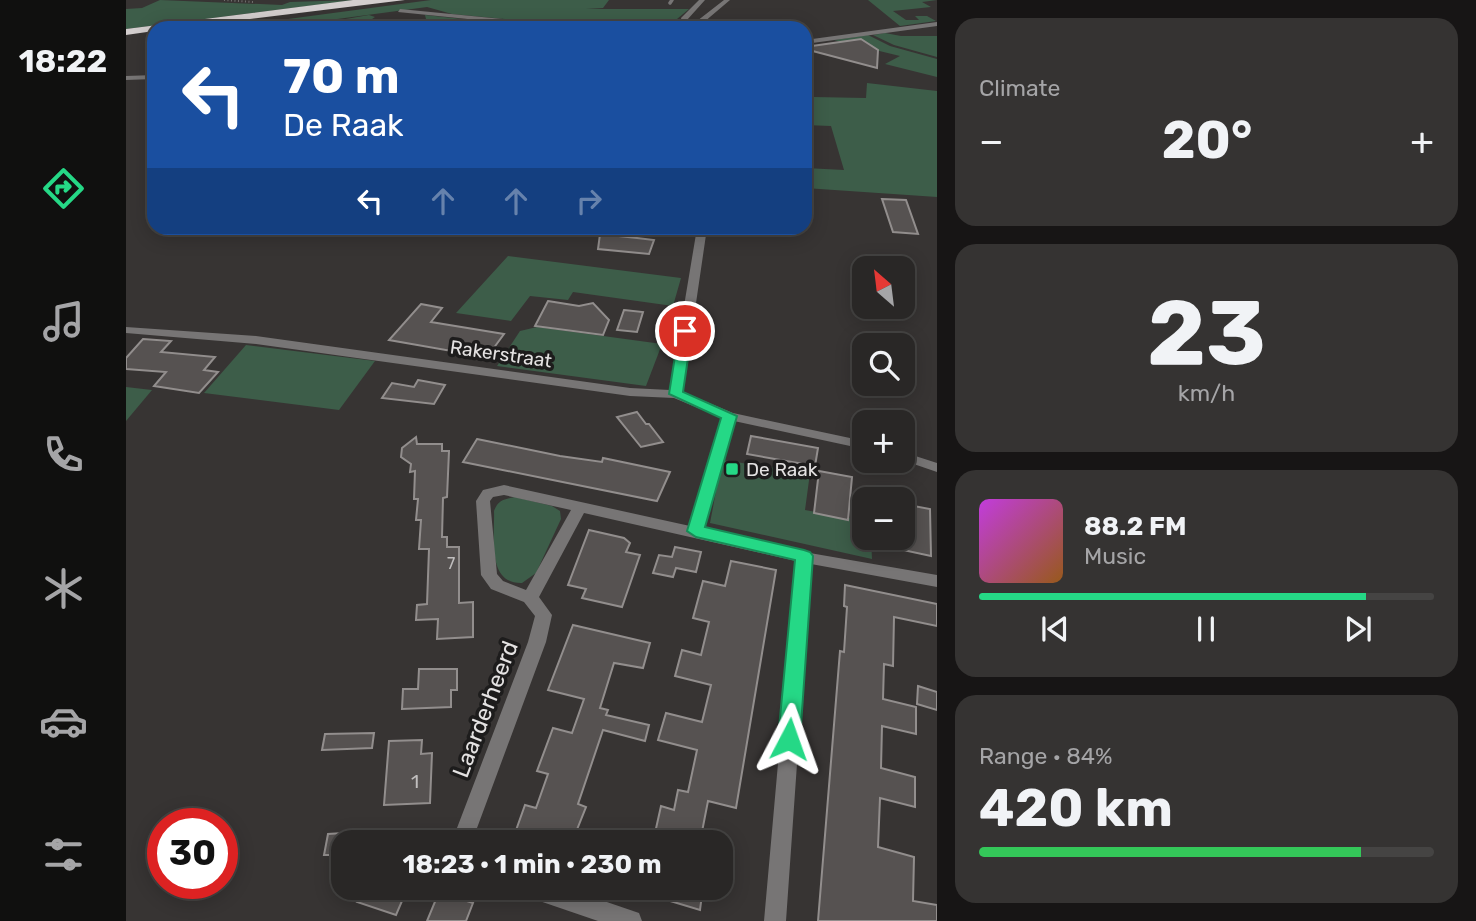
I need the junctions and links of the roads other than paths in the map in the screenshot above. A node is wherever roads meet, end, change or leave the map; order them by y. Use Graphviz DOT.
graph roads {
  1 [pos="372,0"];
  2 [pos="401,0"];
  3 [pos="702,0"];
  4 [pos="727,0"];
  5 [pos="401,11"];
  6 [pos="220,21"];
  7 [pos="242,21"];
  8 [pos="503,21"];
  9 [pos="686,21"];
  10 [pos="701,21"];
  11 [pos="937,24"];
  12 [pos="147,31"];
  13 [pos="126,34"];
  14 [pos="812,41"];
  15 [pos="147,77"];
  16 [pos="126,78"];
  17 [pos="701,235"];
  18 [pos="126,330"];
  19 [pos="676,394"];
  20 [pos="729,416"];
  21 [pos="852,442"];
  22 [pos="915,460"];
  23 [pos="937,468"];
  24 [pos="580,507"];
  25 [pos="696,531"];
  26 [pos="804,556"];
  27 [pos="937,581"];
  28 [pos="530,598"];
  29 [pos="467,830"];
  30 [pos="569,900"];
  31 [pos="631,921"];
  32 [pos="775,921"];
  1 -- 6 [label="highway"];
  2 -- 7 [label="highway"];
  3 -- 9 [label="street"];
  4 -- 10 [label="street"];
  5 -- 8 [label="street"];
  11 -- 14 [label="street"];
  12 -- 13 [label="highway"];
  15 -- 16 [label="street"];
  17 -- 19 [label="street"];
  18 -- 19 [label="street, Rakerstraat"];
  19 -- 20 [label="street, Rakerstraat"];
  20 -- 21 [label="street, Rakerstraat"];
  20 -- 25 [label="street"];
  22 -- 23 [label="street"];
  24 -- 25 [label="street"];
  24 -- 28 [label="street"];
  24 -- 28 [label="street"];
  25 -- 26 [label="street"];
  26 -- 27 [label="street"];
  26 -- 32 [label="street"];
  28 -- 29 [label="street, Laarderheerd"];
  30 -- 31 [label="street"];
}
